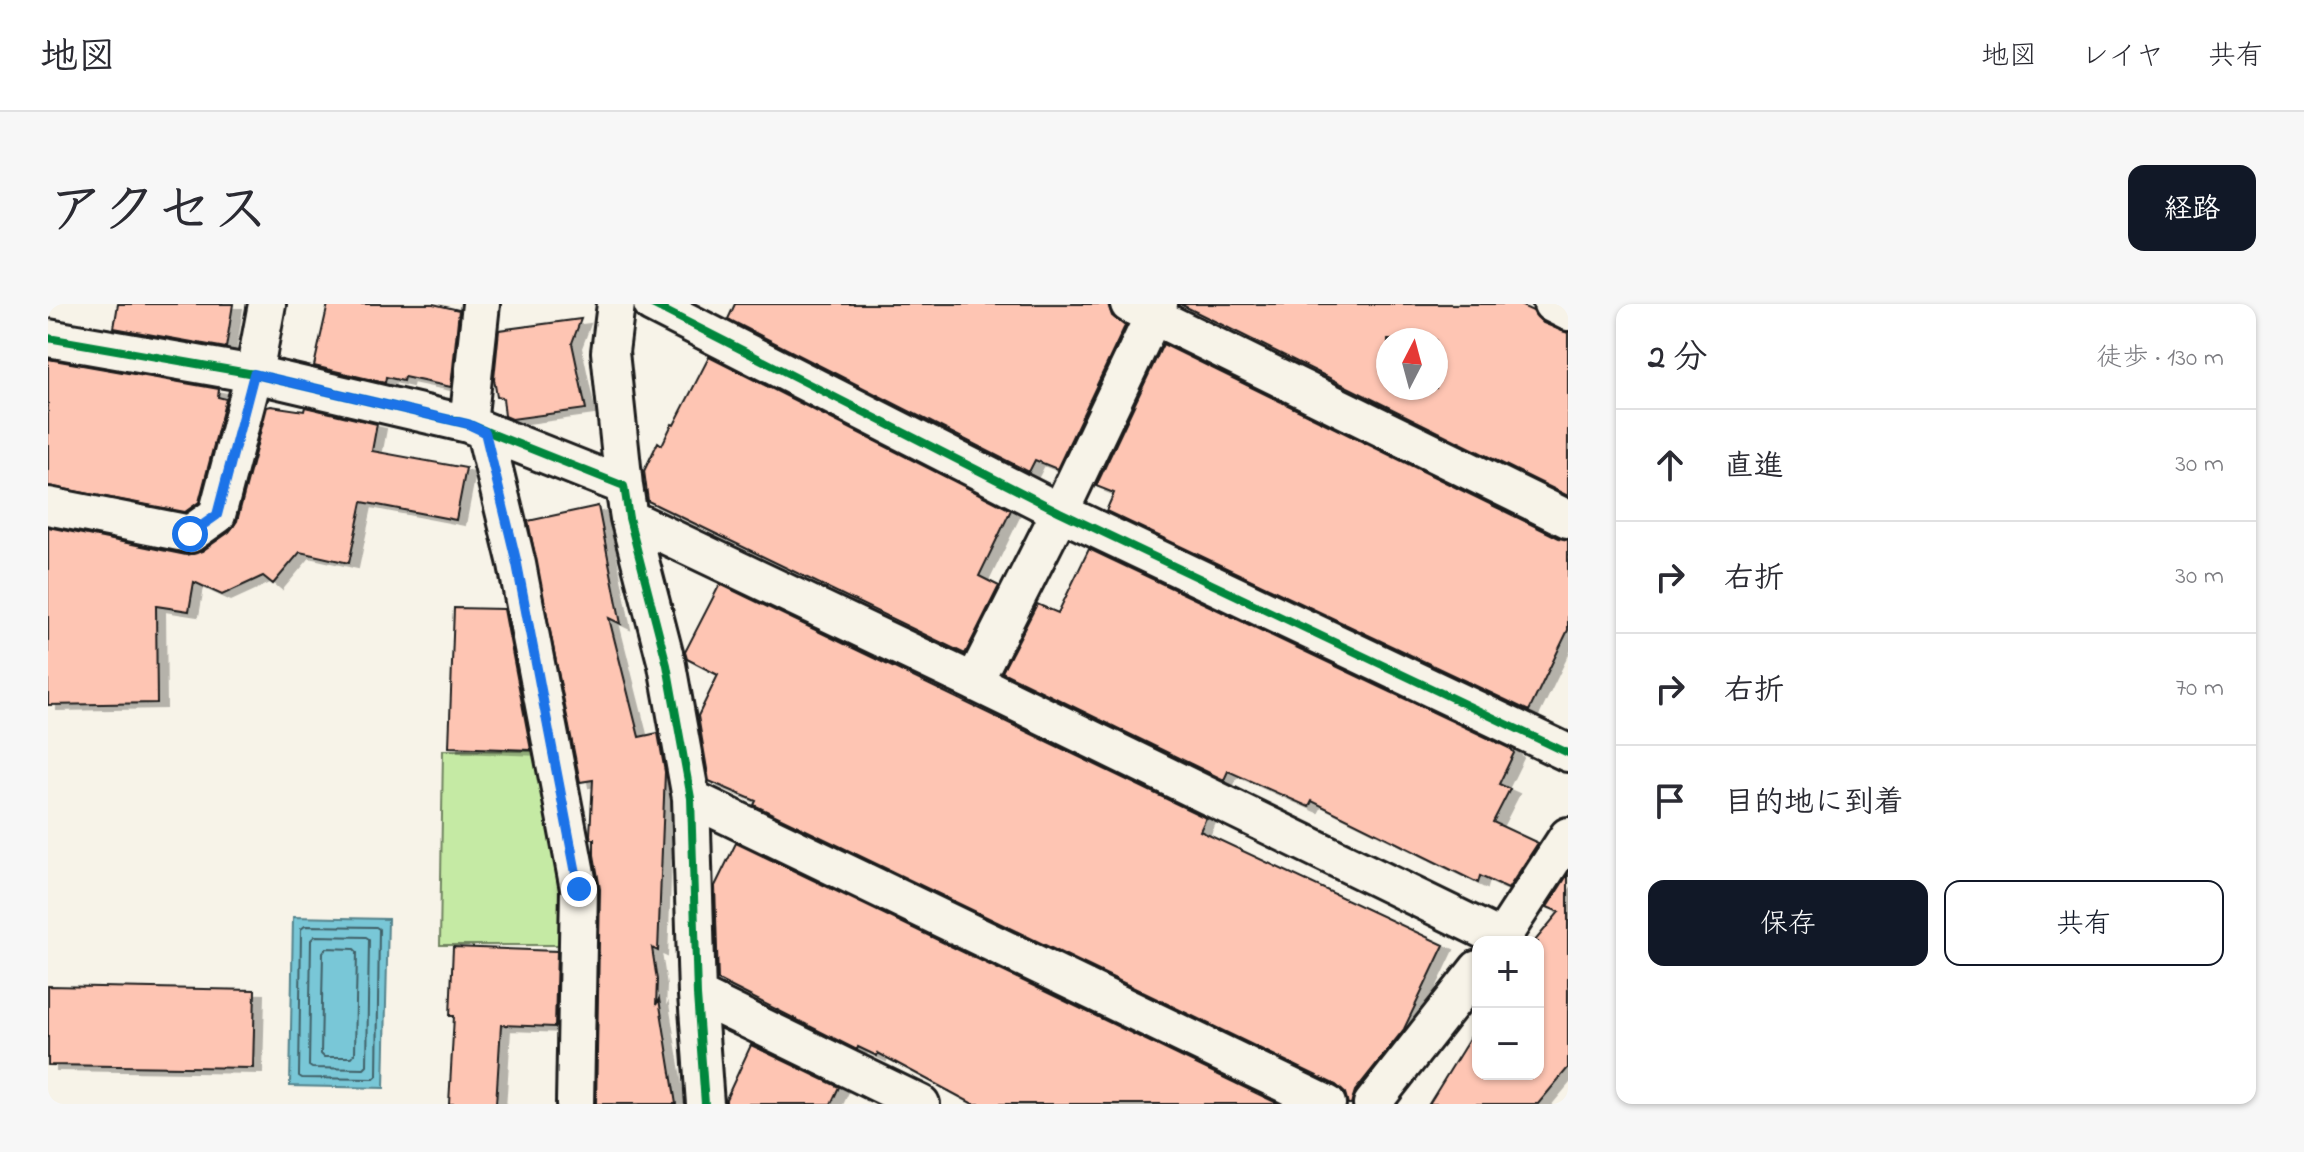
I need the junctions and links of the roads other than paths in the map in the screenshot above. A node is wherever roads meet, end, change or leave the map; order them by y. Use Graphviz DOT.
graph roads {
  1 [pos="267,304"];
  2 [pos="481,304"];
  3 [pos="616,304"];
  4 [pos="652,304"];
  5 [pos="1552,304"];
  6 [pos="1147,308"];
  7 [pos="1568,312"];
  8 [pos="48,338"];
  9 [pos="254,374"];
  10 [pos="477,428"];
  11 [pos="626,502"];
  12 [pos="48,506"];
  13 [pos="1060,512"];
  14 [pos="1568,519"];
  15 [pos="974,682"];
  16 [pos="1568,753"];
  17 [pos="691,798"];
  18 [pos="1568,836"];
  19 [pos="1493,936"];
  20 [pos="1504,936"];
  21 [pos="1472,977"];
  22 [pos="697,995"];
  23 [pos="575,1104"];
  24 [pos="705,1104"];
  25 [pos="921,1104"];
  26 [pos="1327,1104"];
  27 [pos="1372,1104"];
  1 -- 9 [label="street"];
  2 -- 10 [label="street"];
  3 -- 11 [label="street"];
  4 -- 13 [label="street"];
  5 -- 7 [label="street"];
  6 -- 13 [label="street"];
  6 -- 14 [label="street"];
  8 -- 9 [label="street"];
  9 -- 10 [label="street"];
  9 -- 12 [label="street"];
  10 -- 11 [label="street"];
  10 -- 23 [label="street"];
  11 -- 15 [label="street"];
  11 -- 17 [label="street"];
  13 -- 15 [label="street"];
  13 -- 16 [label="street"];
  15 -- 19 [label="street"];
  17 -- 22 [label="street"];
  17 -- 26 [label="street"];
  18 -- 20 [label="street"];
  21 -- 27 [label="street"];
  22 -- 24 [label="street"];
  22 -- 25 [label="street"];
}
